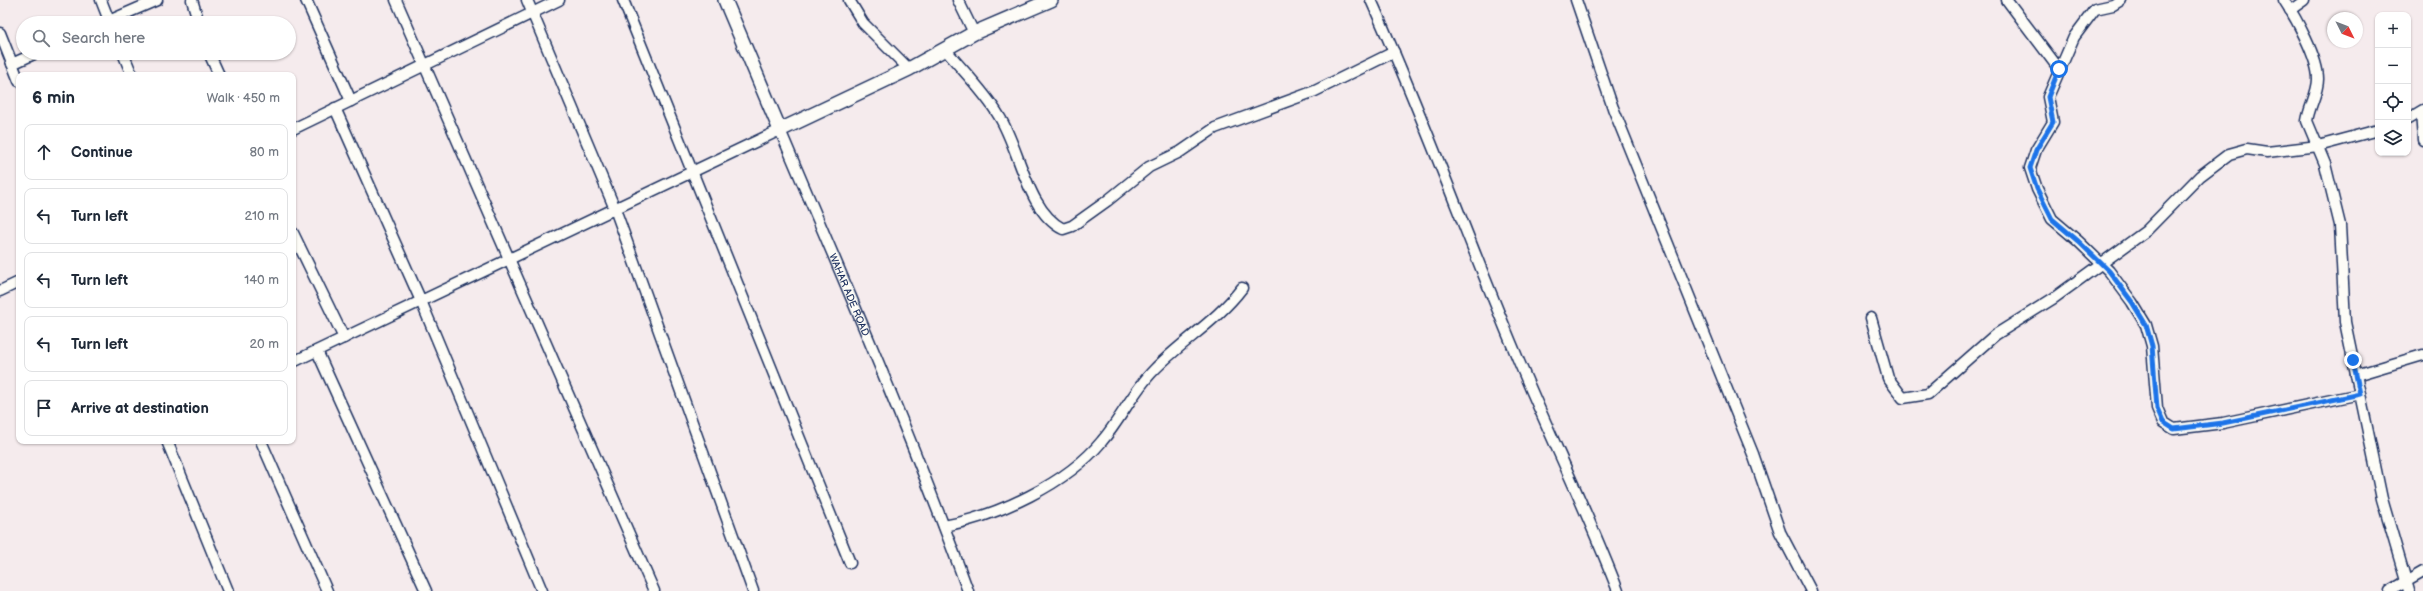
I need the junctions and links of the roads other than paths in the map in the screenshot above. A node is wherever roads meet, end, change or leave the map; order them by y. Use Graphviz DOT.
graph roads {
  1 [pos="101,0"];
  2 [pos="156,0"];
  3 [pos="192,0"];
  4 [pos="306,0"];
  5 [pos="396,0"];
  6 [pos="527,0"];
  7 [pos="559,0"];
  8 [pos="623,0"];
  9 [pos="725,0"];
  10 [pos="849,0"];
  11 [pos="958,0"];
  12 [pos="1051,0"];
  13 [pos="1371,0"];
  14 [pos="1576,0"];
  15 [pos="2007,0"];
  16 [pos="2122,0"];
  17 [pos="2284,0"];
  18 [pos="2304,0"];
  19 [pos="2290,10"];
  20 [pos="533,13"];
  21 [pos="106,16"];
  22 [pos="121,16"];
  23 [pos="197,16"];
  24 [pos="0,33"];
  25 [pos="974,33"];
  26 [pos="945,49"];
  27 [pos="1394,52"];
  28 [pos="21,60"];
  29 [pos="126,60"];
  30 [pos="212,60"];
  31 [pos="12,64"];
  32 [pos="425,65"];
  33 [pos="909,69"];
  34 [pos="2059,69"];
  35 [pos="131,72"];
  36 [pos="218,72"];
  37 [pos="16,74"];
  38 [pos="351,101"];
  39 [pos="335,108"];
  40 [pos="2422,111"];
  41 [pos="2411,117"];
  42 [pos="296,128"];
  43 [pos="780,130"];
  44 [pos="2375,131"];
  45 [pos="2423,140"];
  46 [pos="2318,146"];
  47 [pos="693,172"];
  48 [pos="615,209"];
  49 [pos="296,239"];
  50 [pos="510,259"];
  51 [pos="2102,264"];
  52 [pos="16,283"];
  53 [pos="1242,288"];
  54 [pos="0,291"];
  55 [pos="421,302"];
  56 [pos="1871,318"];
  57 [pos="344,338"];
  58 [pos="317,351"];
  59 [pos="2423,354"];
  60 [pos="296,361"];
  61 [pos="2356,375"];
  62 [pos="2360,394"];
  63 [pos="169,444"];
  64 [pos="262,444"];
  65 [pos="944,526"];
  66 [pos="850,563"];
  67 [pos="2423,572"];
  68 [pos="2408,586"];
  69 [pos="228,591"];
  70 [pos="327,591"];
  71 [pos="426,591"];
  72 [pos="542,591"];
  73 [pos="654,591"];
  74 [pos="753,591"];
  75 [pos="968,591"];
  76 [pos="1618,591"];
  77 [pos="1811,591"];
  78 [pos="2390,591"];
  1 -- 21 [label="street"];
  2 -- 22 [label="street"];
  3 -- 23 [label="street"];
  4 -- 38 [label="street"];
  5 -- 32 [label="street"];
  6 -- 20 [label="street"];
  7 -- 20 [label="street"];
  8 -- 47 [label="street"];
  9 -- 43 [label="street, WAHAR ADE ROAD"];
  10 -- 33 [label="street"];
  11 -- 25 [label="street"];
  12 -- 25 [label="street"];
  13 -- 27 [label="street"];
  14 -- 77 [label="street"];
  15 -- 34 [label="street"];
  16 -- 34 [label="street"];
  17 -- 19 [label="street"];
  18 -- 19 [label="street"];
  19 -- 46 [label="street"];
  20 -- 32 [label="street"];
  20 -- 48 [label="street"];
  24 -- 31 [label="street"];
  25 -- 26 [label="street"];
  26 -- 27 [label="street"];
  26 -- 33 [label="street"];
  27 -- 76 [label="street"];
  28 -- 31 [label="street"];
  29 -- 35 [label="street"];
  30 -- 36 [label="street"];
  31 -- 37 [label="street"];
  32 -- 38 [label="street"];
  32 -- 50 [label="street"];
  33 -- 43 [label="street"];
  34 -- 51 [label="street"];
  38 -- 39 [label="street"];
  39 -- 42 [label="street"];
  39 -- 55 [label="street"];
  40 -- 41 [label="street"];
  40 -- 45 [label="street"];
  43 -- 47 [label="street"];
  43 -- 65 [label="street, WAHAR ADE ROAD"];
  44 -- 46 [label="street"];
  46 -- 51 [label="street"];
  46 -- 61 [label="street"];
  47 -- 48 [label="street"];
  47 -- 66 [label="street"];
  48 -- 50 [label="street"];
  48 -- 74 [label="street"];
  49 -- 57 [label="street"];
  50 -- 55 [label="street"];
  50 -- 73 [label="street"];
  51 -- 56 [label="street"];
  51 -- 62 [label="street"];
  52 -- 54 [label="street"];
  53 -- 65 [label="street"];
  55 -- 57 [label="street"];
  55 -- 72 [label="street"];
  57 -- 58 [label="street"];
  58 -- 60 [label="street"];
  58 -- 71 [label="street"];
  59 -- 61 [label="street"];
  61 -- 62 [label="street"];
  62 -- 68 [label="street"];
  63 -- 69 [label="street"];
  64 -- 70 [label="street"];
  65 -- 75 [label="street, WAHAR ADE ROAD"];
  67 -- 68 [label="street"];
  68 -- 78 [label="street"];
}
